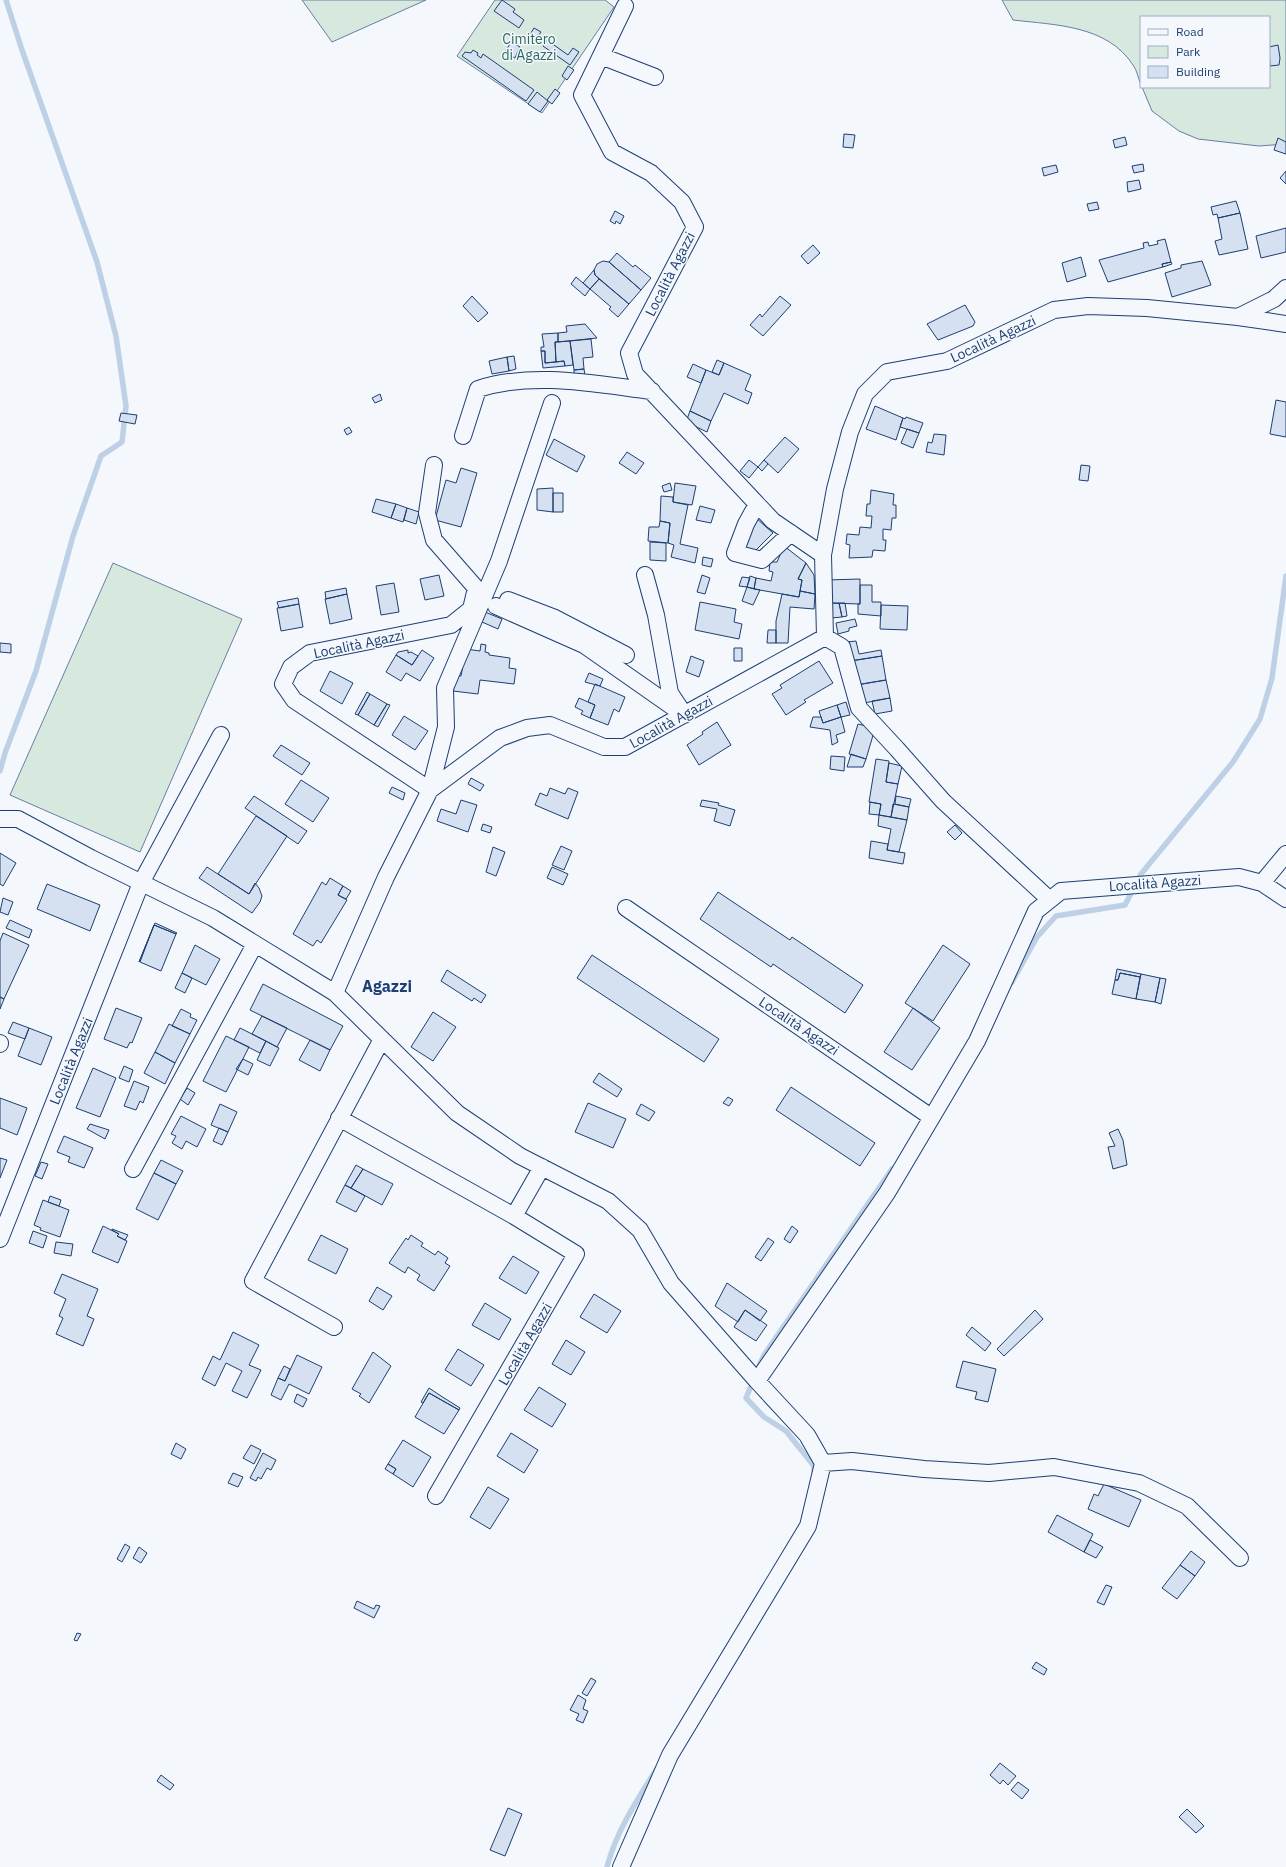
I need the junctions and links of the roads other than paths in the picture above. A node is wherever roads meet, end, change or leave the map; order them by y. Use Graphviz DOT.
graph roads {
  1 [pos="625,6"];
  2 [pos="601,56"];
  3 [pos="655,77"];
  4 [pos="1286,288"];
  5 [pos="1238,317"];
  6 [pos="1286,324"];
  7 [pos="652,391"];
  8 [pos="552,403"];
  9 [pos="464,436"];
  10 [pos="434,465"];
  11 [pos="757,504"];
  12 [pos="791,534"];
  13 [pos="823,555"];
  14 [pos="645,575"];
  15 [pos="486,592"];
  16 [pos="496,606"];
  17 [pos="825,636"];
  18 [pos="626,655"];
  19 [pos="684,715"];
  20 [pos="221,735"];
  21 [pos="430,790"];
  22 [pos="0,819"];
  23 [pos="1286,854"];
  24 [pos="141,883"];
  25 [pos="1262,883"];
  26 [pos="1286,899"];
  27 [pos="1050,900"];
  28 [pos="626,908"];
  29 [pos="255,944"];
  30 [pos="335,993"];
  31 [pos="382,1039"];
  32 [pos="931,1117"];
  33 [pos="339,1118"];
  34 [pos="542,1167"];
  35 [pos="132,1169"];
  36 [pos="514,1216"];
  37 [pos="0,1239"];
  38 [pos="334,1327"];
  39 [pos="757,1381"];
  40 [pos="823,1463"];
  41 [pos="436,1496"];
  42 [pos="1240,1558"];
  43 [pos="621,1867"];
  1 -- 2 [label="street"];
  2 -- 3 [label="street"];
  2 -- 7 [label="street, Località Agazzi"];
  4 -- 5 [label="street"];
  5 -- 6 [label="street, Località Agazzi"];
  5 -- 13 [label="street, Località Agazzi"];
  7 -- 9 [label="street"];
  7 -- 11 [label="street, Località Agazzi"];
  8 -- 15 [label="street, Località Agazzi"];
  10 -- 21 [label="street, Località Agazzi"];
  11 -- 12 [label="street, Località Agazzi"];
  11 -- 12 [label="street"];
  12 -- 13 [label="street, Località Agazzi"];
  13 -- 17 [label="street, Località Agazzi"];
  14 -- 19 [label="street"];
  15 -- 18 [label="street"];
  15 -- 21 [label="street, Località Agazzi"];
  16 -- 19 [label="street"];
  17 -- 19 [label="street, Località Agazzi"];
  17 -- 27 [label="street"];
  19 -- 21 [label="street, Località Agazzi"];
  20 -- 24 [label="street, Località Agazzi"];
  21 -- 30 [label="street, Località Agazzi"];
  22 -- 24 [label="street"];
  23 -- 25 [label="street"];
  24 -- 29 [label="street"];
  24 -- 37 [label="street, Località Agazzi"];
  25 -- 26 [label="street, Località Agazzi"];
  25 -- 27 [label="street, Località Agazzi"];
  27 -- 32 [label="street, Località Agazzi"];
  28 -- 32 [label="street, Località Agazzi"];
  29 -- 30 [label="street"];
  29 -- 35 [label="street"];
  30 -- 31 [label="street"];
  31 -- 33 [label="street"];
  31 -- 34 [label="street"];
  32 -- 39 [label="street, Località Agazzi"];
  33 -- 36 [label="street, Località Agazzi"];
  33 -- 38 [label="street"];
  34 -- 36 [label="street"];
  34 -- 39 [label="street"];
  36 -- 41 [label="street, Località Agazzi"];
  39 -- 40 [label="street"];
  40 -- 42 [label="street"];
  40 -- 43 [label="street"];
}
